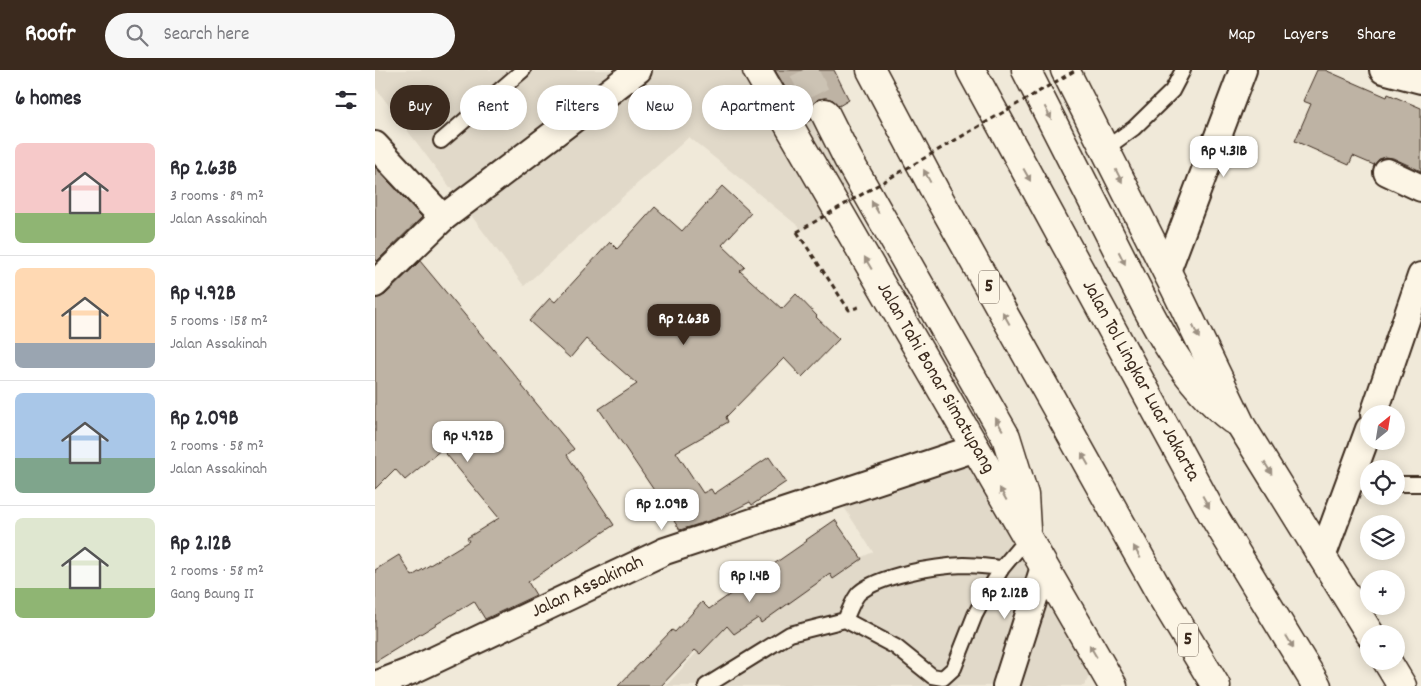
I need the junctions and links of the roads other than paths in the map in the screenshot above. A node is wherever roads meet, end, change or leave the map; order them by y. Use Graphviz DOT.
graph roads {
  1 [pos="523,70"];
  2 [pos="637,70"];
  3 [pos="757,70"];
  4 [pos="871,70"];
  5 [pos="971,70"];
  6 [pos="1026,70"];
  7 [pos="1065,70"];
  8 [pos="1183,70"];
  9 [pos="1243,70"];
  10 [pos="1383,70"];
  11 [pos="1421,80"];
  12 [pos="825,113"];
  13 [pos="441,141"];
  14 [pos="375,145"];
  15 [pos="1105,149"];
  16 [pos="1387,172"];
  17 [pos="1421,188"];
  18 [pos="443,218"];
  19 [pos="1167,271"];
  20 [pos="1421,276"];
  21 [pos="375,284"];
  22 [pos="1377,405"];
  23 [pos="1242,427"];
  24 [pos="977,448"];
  25 [pos="1365,450"];
  26 [pos="1359,483"];
  27 [pos="1405,484"];
  28 [pos="1421,484"];
  29 [pos="1027,538"];
  30 [pos="1322,557"];
  31 [pos="1044,567"];
  32 [pos="1002,568"];
  33 [pos="845,620"];
  34 [pos="1364,625"];
  35 [pos="1392,670"];
  36 [pos="375,685"];
  37 [pos="706,686"];
  38 [pos="1006,686"];
  39 [pos="1113,686"];
  40 [pos="1216,686"];
  41 [pos="1317,686"];
  42 [pos="1402,686"];
  1 -- 13 [label="lane"];
  2 -- 18 [label="street"];
  24 -- 3 [label="highway, Jalan Tahi Bonar Simatupang, one-way"];
  40 -- 4 [label="highway, 5, one-way"];
  5 -- 41 [label="highway, Jalan Tol Lingkar Luar Jakarta, one-way"];
  6 -- 23 [label="highway, one-way"];
  7 -- 15 [label="highway"];
  8 -- 15 [label="lane"];
  9 -- 19 [label="street"];
  10 -- 11 [label="street"];
  29 -- 12 [label="highway, one-way"];
  14 -- 18 [label="street"];
  15 -- 19 [label="highway, one-way"];
  16 -- 17 [label="street"];
  18 -- 21 [label="street"];
  19 -- 23 [label="highway, one-way"];
  20 -- 22 [label="street"];
  23 -- 30 [label="highway, one-way"];
  29 -- 24 [label="highway, Jalan Tahi Bonar Simatupang, one-way"];
  24 -- 36 [label="street, Jalan Assakinah"];
  25 -- 26 [label="street"];
  26 -- 30 [label="street"];
  27 -- 28 [label="lane"];
  29 -- 31 [label="highway, Jalan Tahi Bonar Simatupang"];
  29 -- 32 [label="lane"];
  30 -- 34 [label="highway"];
  31 -- 38 [label="street"];
  39 -- 31 [label="highway, Jalan Tahi Bonar Simatupang, one-way"];
  32 -- 33 [label="lane"];
  32 -- 33 [label="lane"];
  33 -- 37 [label="lane"];
  35 -- 42 [label="highway"];
}
